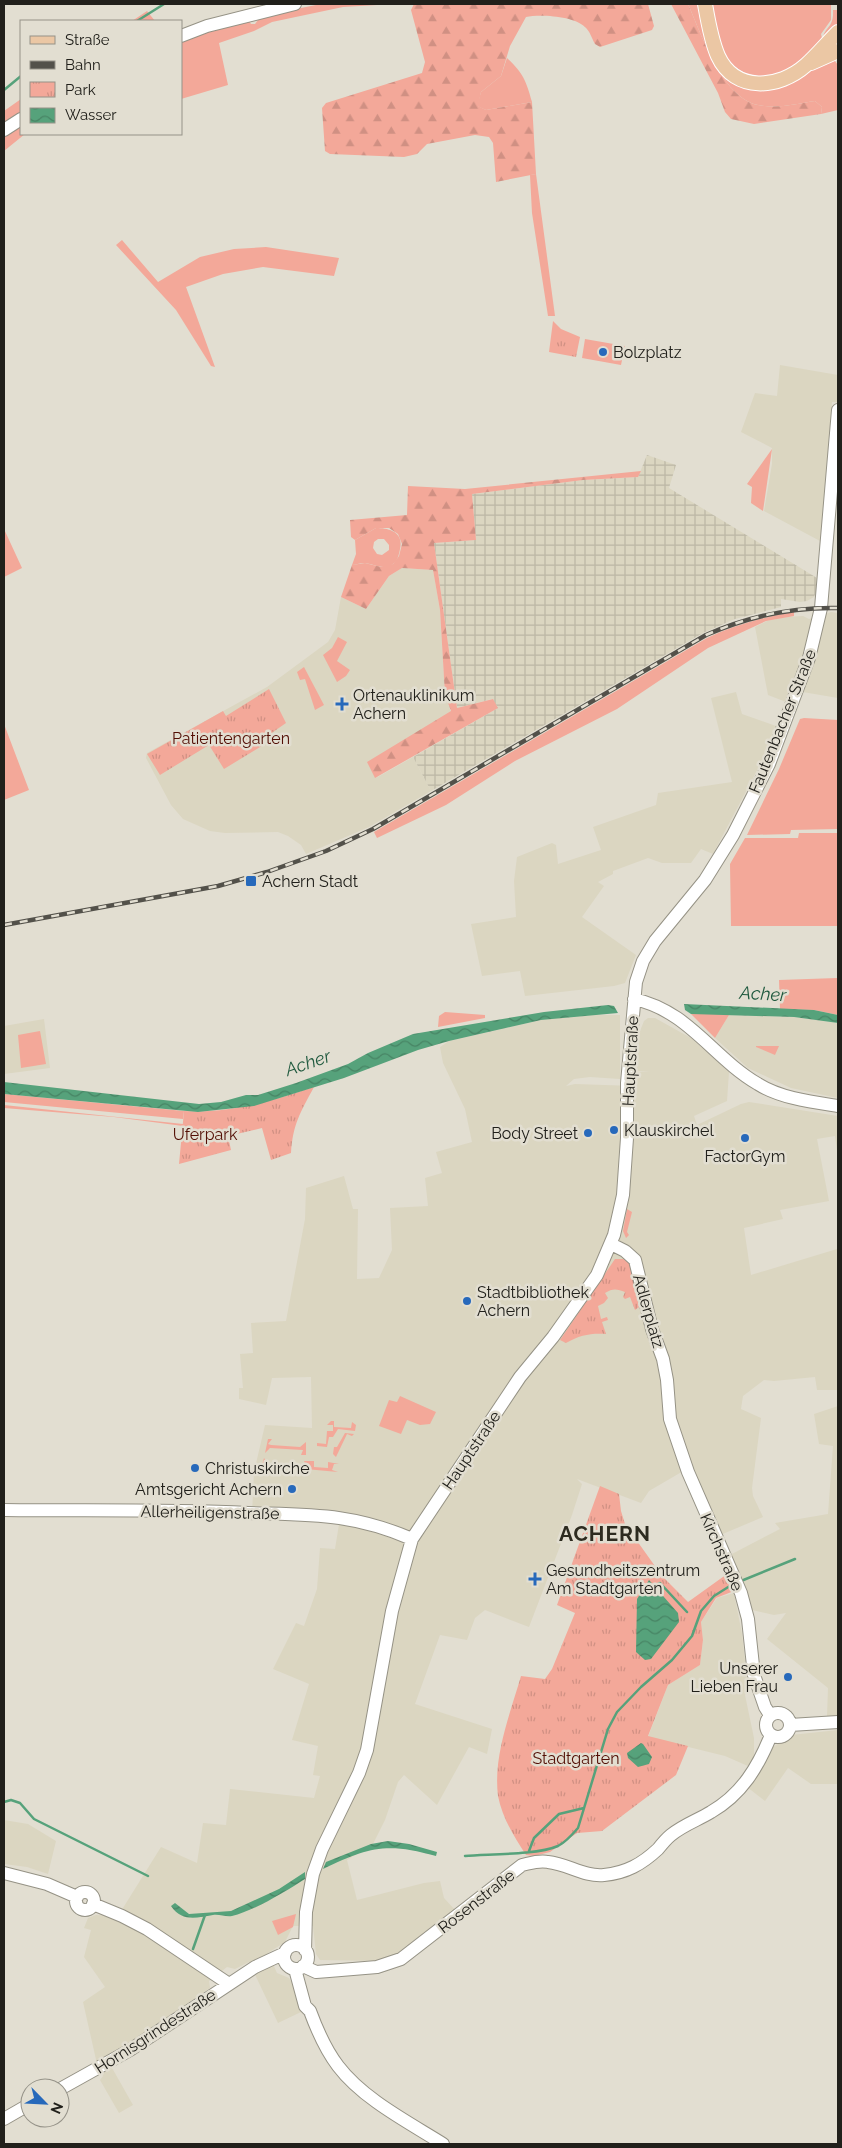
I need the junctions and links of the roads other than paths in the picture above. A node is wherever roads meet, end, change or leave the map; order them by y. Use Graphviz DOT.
graph roads {
  1 [pos="295,4"];
  2 [pos="704,4"];
  3 [pos="838,32"];
  4 [pos="182,36"];
  5 [pos="838,51"];
  6 [pos="806,65"];
  7 [pos="20,120"];
  8 [pos="4,130"];
  9 [pos="838,410"];
  10 [pos="634,999"];
  11 [pos="838,1106"];
  12 [pos="611,1244"];
  13 [pos="668,1390"];
  14 [pos="4,1510"];
  15 [pos="412,1539"];
  16 [pos="770,1715"];
  17 [pos="838,1722"];
  18 [pos="790,1725"];
  19 [pos="771,1735"];
  20 [pos="4,1873"];
  21 [pos="297,1959"];
  22 [pos="338,1969"];
  23 [pos="316,1972"];
  24 [pos="228,1984"];
  25 [pos="306,1984"];
  26 [pos="310,2011"];
  27 [pos="70,2083"];
  28 [pos="20,2110"];
  29 [pos="4,2119"];
  30 [pos="443,2144"];
  1 -- 4 [label="street"];
  2 -- 6 [label="main road"];
  3 -- 6 [label="main road"];
  5 -- 6 [label="main road"];
  7 -- 8 [label="street"];
  9 -- 10 [label="street, Fautenbacher Straße"];
  10 -- 11 [label="street"];
  10 -- 12 [label="street, Hauptstraße"];
  12 -- 13 [label="street, Adlerplatz"];
  12 -- 15 [label="street, Hauptstraße"];
  13 -- 16 [label="street, Kirchstraße"];
  14 -- 15 [label="street, Allerheiligenstraße"];
  15 -- 21 [label="street, Hauptstraße"];
  16 -- 18 [label="street"];
  16 -- 19 [label="street"];
  17 -- 18 [label="street"];
  18 -- 19 [label="street"];
  19 -- 22 [label="street, Rosenstraße"];
  20 -- 24 [label="street"];
  21 -- 22 [label="street, Rosenstraße"];
  21 -- 23 [label="street"];
  21 -- 24 [label="street, Hornisgrindestraße"];
  21 -- 25 [label="street"];
  21 -- 26 [label="street"];
  22 -- 23 [label="street, Rosenstraße"];
  23 -- 25 [label="street"];
  24 -- 27 [label="street, Hornisgrindestraße"];
  25 -- 26 [label="street"];
  26 -- 30 [label="street"];
  28 -- 29 [label="street"];
}
